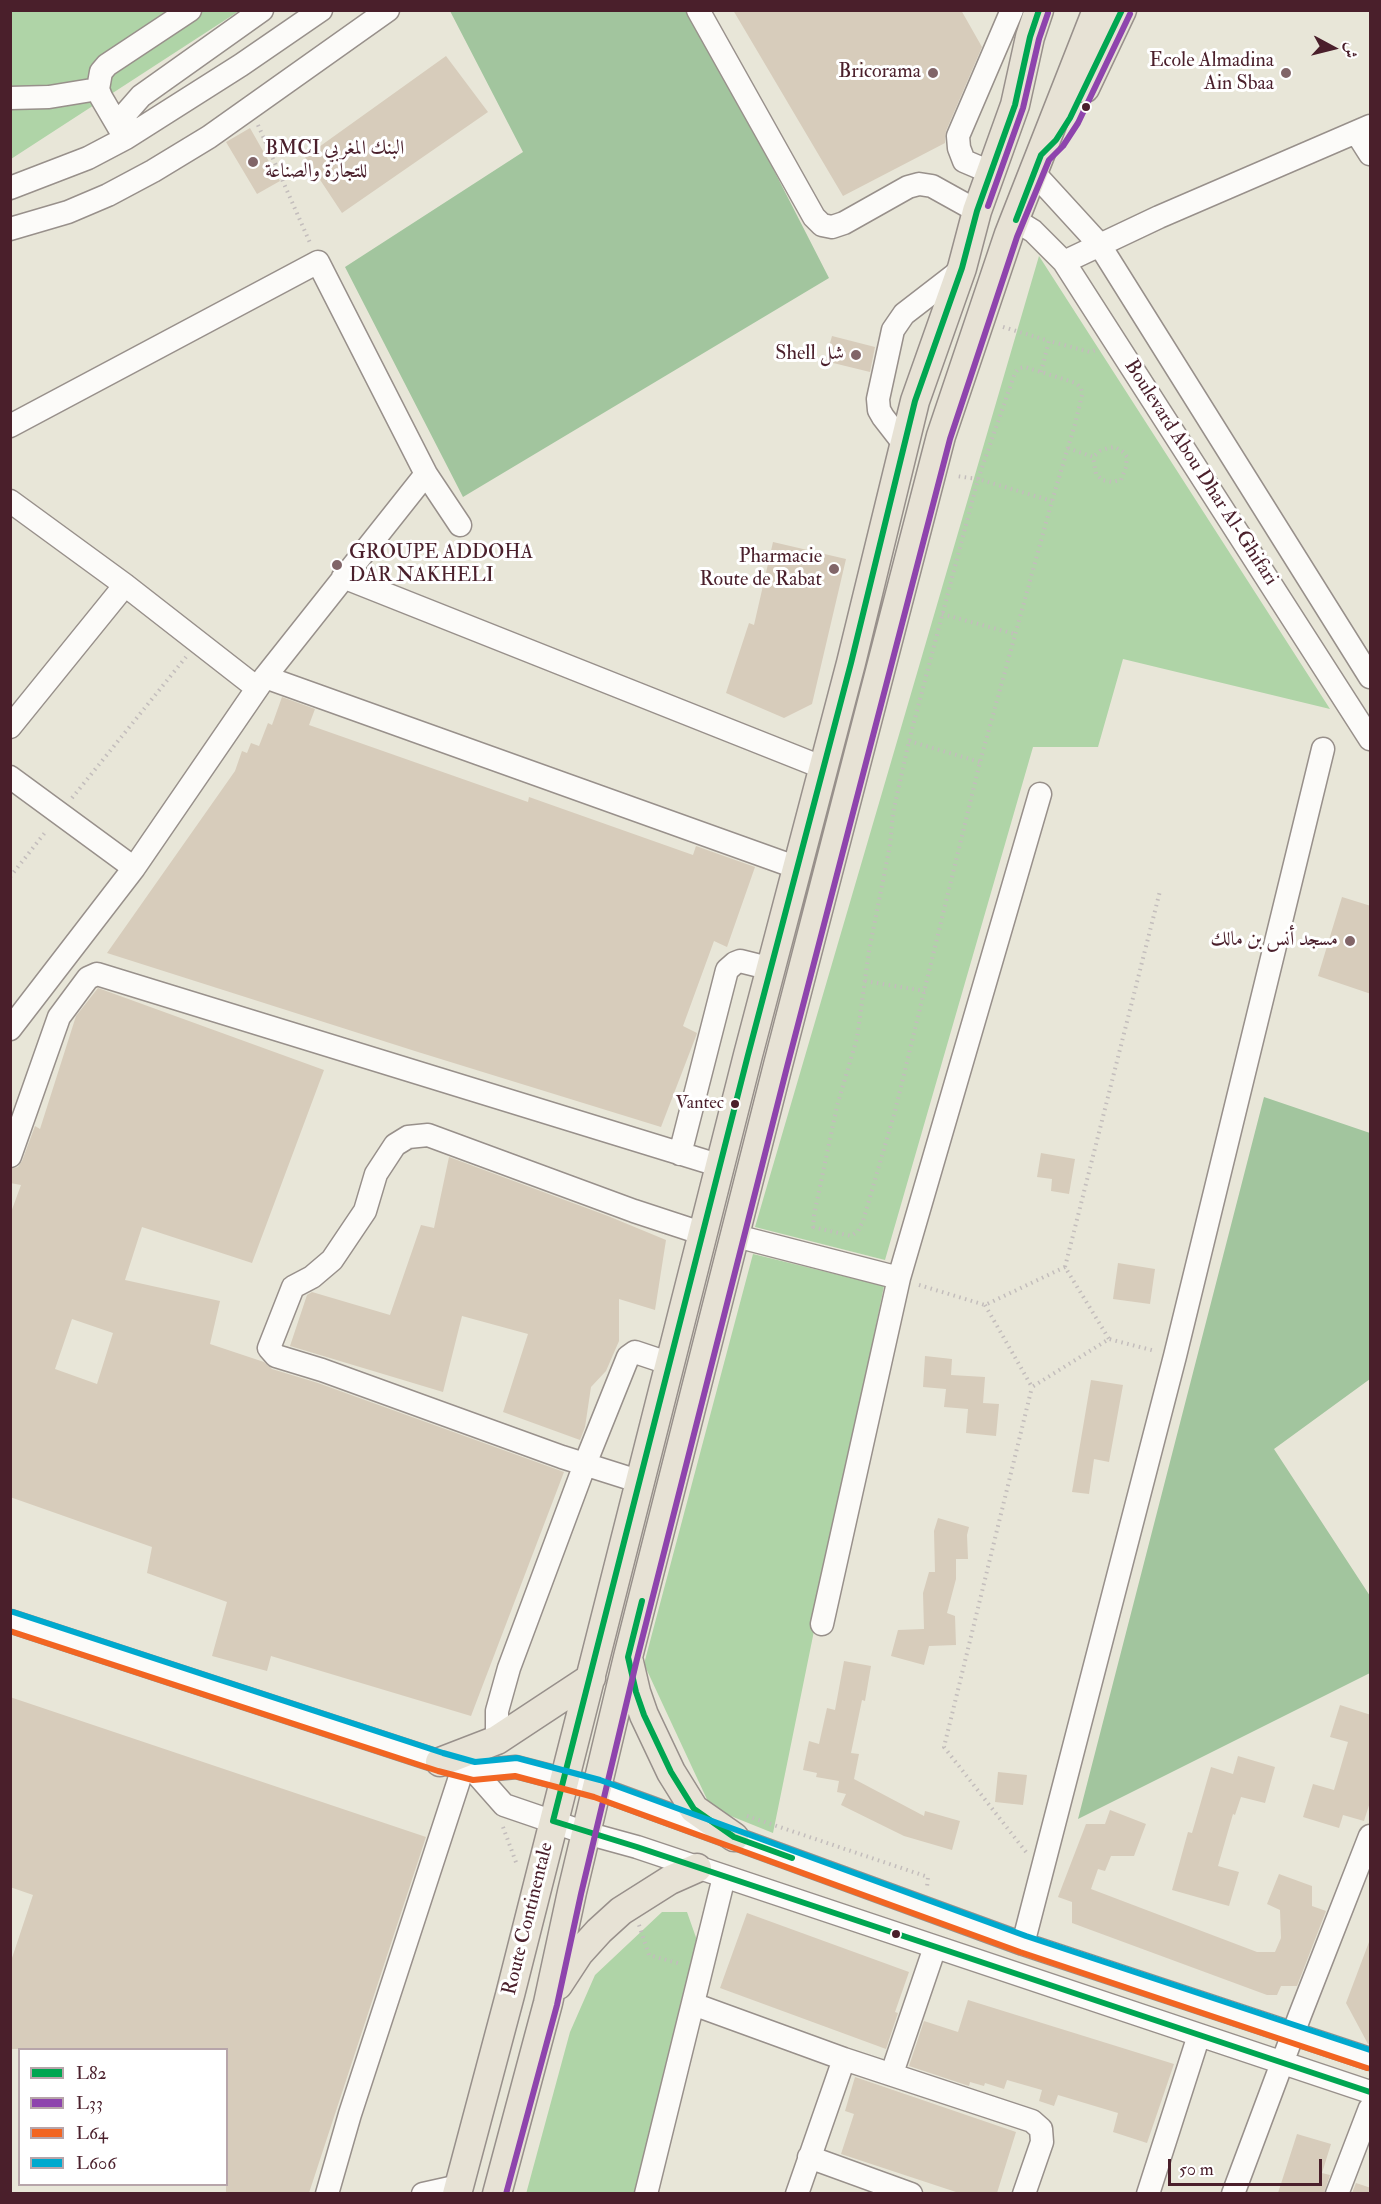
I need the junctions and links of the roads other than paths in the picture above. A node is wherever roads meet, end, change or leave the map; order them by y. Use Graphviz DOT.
graph roads {
  1 [pos="190,10"];
  2 [pos="262,10"];
  3 [pos="321,10"];
  4 [pos="388,10"];
  5 [pos="699,10"];
  6 [pos="1011,10"];
  7 [pos="1039,10"];
  8 [pos="1060,10"];
  9 [pos="1097,10"];
  10 [pos="1122,10"];
  11 [pos="98,89"];
  12 [pos="10,98"];
  13 [pos="1015,105"];
  14 [pos="1363,129"];
  15 [pos="124,135"];
  16 [pos="1371,154"];
  17 [pos="1038,164"];
  18 [pos="990,172"];
  19 [pos="10,188"];
  20 [pos="977,210"];
  21 [pos="1015,220"];
  22 [pos="10,228"];
  23 [pos="1099,244"];
  24 [pos="1064,262"];
  25 [pos="961,270"];
  26 [pos="10,426"];
  27 [pos="904,444"];
  28 [pos="426,474"];
  29 [pos="10,501"];
  30 [pos="460,525"];
  31 [pos="343,577"];
  32 [pos="125,585"];
  33 [pos="1371,677"];
  34 [pos="261,682"];
  35 [pos="10,727"];
  36 [pos="1371,739"];
  37 [pos="1323,749"];
  38 [pos="824,768"];
  39 [pos="10,777"];
  40 [pos="1040,794"];
  41 [pos="134,868"];
  42 [pos="798,868"];
  43 [pos="772,969"];
  44 [pos="10,1029"];
  45 [pos="680,1154"];
  46 [pos="10,1156"];
  47 [pos="721,1167"];
  48 [pos="704,1234"];
  49 [pos="736,1236"];
  50 [pos="899,1278"];
  51 [pos="671,1364"];
  52 [pos="585,1464"];
  53 [pos="640,1482"];
  54 [pos="10,1622"];
  55 [pos="822,1624"];
  56 [pos="628,1657"];
  57 [pos="591,1678"];
  58 [pos="497,1740"];
  59 [pos="459,1767"];
  60 [pos="564,1778"];
  61 [pos="597,1788"];
  62 [pos="553,1821"];
  63 [pos="737,1825"];
  64 [pos="586,1833"];
  65 [pos="1371,1836"];
  66 [pos="697,1868"];
  67 [pos="724,1877"];
  68 [pos="1023,1944"];
  69 [pos="935,1947"];
  70 [pos="548,2002"];
  71 [pos="693,2004"];
  72 [pos="1293,2033"];
  73 [pos="1199,2035"];
  74 [pos="844,2059"];
  75 [pos="1371,2059"];
  76 [pos="1282,2062"];
  77 [pos="892,2073"];
  78 [pos="1371,2092"];
  79 [pos="1371,2108"];
  80 [pos="809,2157"];
  81 [pos="458,2190"];
  82 [pos="327,2193"];
  83 [pos="423,2193"];
  84 [pos="497,2193"];
  85 [pos="646,2193"];
  86 [pos="797,2193"];
  87 [pos="911,2193"];
  88 [pos="1024,2193"];
  89 [pos="1148,2193"];
  90 [pos="1233,2193"];
  91 [pos="1337,2193"];
  1 -- 11 [label="street"];
  2 -- 15 [label="street"];
  3 -- 15 [label="street"];
  4 -- 22 [label="street"];
  5 -- 20 [label="street"];
  6 -- 18 [label="street"];
  7 -- 13 [label="main road, Route Continentale"];
  8 -- 13 [label="main road"];
  9 -- 17 [label="main road, Route Continentale"];
  10 -- 17 [label="main road, Route Continentale"];
  11 -- 12 [label="street"];
  11 -- 15 [label="street"];
  13 -- 18 [label="main road, Route Continentale"];
  14 -- 16 [label="street"];
  14 -- 23 [label="street"];
  15 -- 19 [label="street"];
  17 -- 21 [label="main road, Route Continentale"];
  17 -- 23 [label="street, Boulevard Abou Dhar Al-Ghifari"];
  18 -- 20 [label="main road, Route Continentale"];
  20 -- 25 [label="main road, Route Continentale"];
  21 -- 24 [label="street, Boulevard Abou Dhar Al-Ghifari"];
  21 -- 49 [label="main road, Route Continentale"];
  23 -- 24 [label="street"];
  23 -- 33 [label="street, Boulevard Abou Dhar Al-Ghifari"];
  24 -- 36 [label="street, Boulevard Abou Dhar Al-Ghifari"];
  25 -- 27 [label="main road, Route Continentale"];
  25 -- 27 [label="street"];
  26 -- 28 [label="street"];
  27 -- 38 [label="main road, Route Continentale"];
  28 -- 30 [label="street"];
  28 -- 31 [label="street"];
  29 -- 32 [label="street"];
  31 -- 34 [label="street"];
  31 -- 38 [label="street"];
  32 -- 34 [label="street"];
  32 -- 35 [label="street"];
  34 -- 41 [label="street"];
  34 -- 42 [label="street"];
  37 -- 68 [label="street"];
  38 -- 42 [label="main road, Route Continentale"];
  39 -- 41 [label="street"];
  40 -- 50 [label="street"];
  41 -- 44 [label="street"];
  42 -- 43 [label="main road, Route Continentale"];
  43 -- 45 [label="street"];
  43 -- 47 [label="main road, Route Continentale"];
  45 -- 46 [label="street"];
  45 -- 47 [label="street"];
  47 -- 48 [label="main road, Route Continentale"];
  48 -- 51 [label="main road, Route Continentale"];
  48 -- 52 [label="street"];
  49 -- 50 [label="street"];
  49 -- 56 [label="main road, Route Continentale"];
  50 -- 55 [label="street"];
  51 -- 52 [label="street"];
  51 -- 53 [label="main road, Route Continentale"];
  52 -- 53 [label="street"];
  52 -- 58 [label="street"];
  53 -- 57 [label="main road, Route Continentale"];
  54 -- 59 [label="street"];
  56 -- 61 [label="main road, Route Continentale"];
  56 -- 63 [label="main road"];
  57 -- 58 [label="main road"];
  57 -- 60 [label="main road, Route Continentale"];
  58 -- 59 [label="main road"];
  59 -- 60 [label="street"];
  59 -- 62 [label="street"];
  59 -- 82 [label="street"];
  60 -- 61 [label="street"];
  60 -- 62 [label="main road, Route Continentale"];
  61 -- 63 [label="street"];
  61 -- 64 [label="main road, Route Continentale"];
  62 -- 64 [label="street"];
  62 -- 81 [label="main road, Route Continentale"];
  63 -- 68 [label="street"];
  64 -- 66 [label="street"];
  64 -- 70 [label="main road, Route Continentale"];
  65 -- 72 [label="street"];
  66 -- 67 [label="street"];
  66 -- 70 [label="main road"];
  67 -- 69 [label="street"];
  67 -- 71 [label="street"];
  68 -- 72 [label="street"];
  69 -- 73 [label="street"];
  69 -- 77 [label="street"];
  70 -- 84 [label="main road, Route Continentale"];
  71 -- 74 [label="street"];
  71 -- 85 [label="street"];
  72 -- 75 [label="street"];
  72 -- 76 [label="street"];
  73 -- 76 [label="street"];
  73 -- 89 [label="street"];
  74 -- 77 [label="street"];
  74 -- 80 [label="street"];
  76 -- 78 [label="street"];
  76 -- 90 [label="street"];
  77 -- 88 [label="street"];
  79 -- 91 [label="street"];
  80 -- 86 [label="street"];
  80 -- 87 [label="street"];
  81 -- 83 [label="street"];
}
